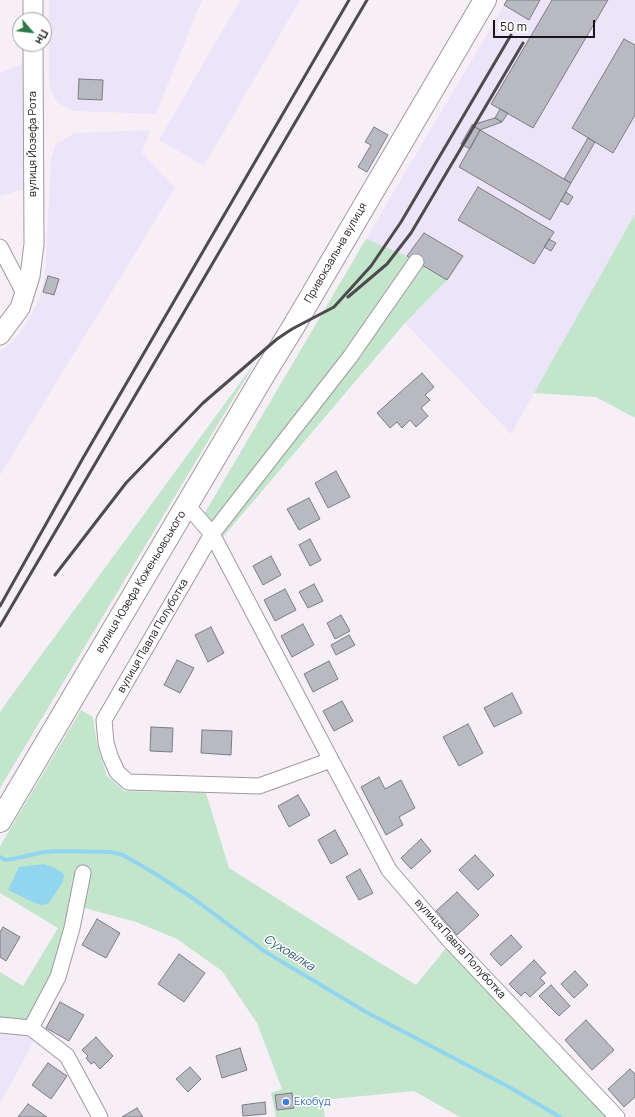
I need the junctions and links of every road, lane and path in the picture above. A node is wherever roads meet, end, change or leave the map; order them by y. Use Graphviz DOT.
graph roads {
  1 [pos="33,0"];
  2 [pos="485,0"];
  3 [pos="33,12"];
  4 [pos="33,52"];
  5 [pos="0,247"];
  6 [pos="416,262"];
  7 [pos="25,295"];
  8 [pos="0,335"];
  9 [pos="186,505"];
  10 [pos="212,534"];
  11 [pos="331,760"];
  12 [pos="0,821"];
  13 [pos="83,873"];
  14 [pos="0,1025"];
  15 [pos="31,1028"];
  16 [pos="100,1117"];
  17 [pos="617,1117"];
  1 -- 3 [label="street"];
  2 -- 9 [label="main road, Привокзальна вулиця"];
  4 -- 7 [label="street, вулиця Йозефа Рота"];
  5 -- 7 [label="street"];
  6 -- 10 [label="street"];
  7 -- 8 [label="street, вулиця Йозефа Рота"];
  9 -- 10 [label="street, вулиця Юзефа Коженьовського"];
  9 -- 12 [label="main road, вулиця Юзефа Коженьовського"];
  10 -- 11 [label="street, вулиця Павла Полуботка"];
  10 -- 11 [label="street, вулиця Павла Полуботка"];
  11 -- 17 [label="street, вулиця Павла Полуботка"];
  13 -- 15 [label="street"];
  14 -- 15 [label="street"];
  15 -- 16 [label="street"];
}
